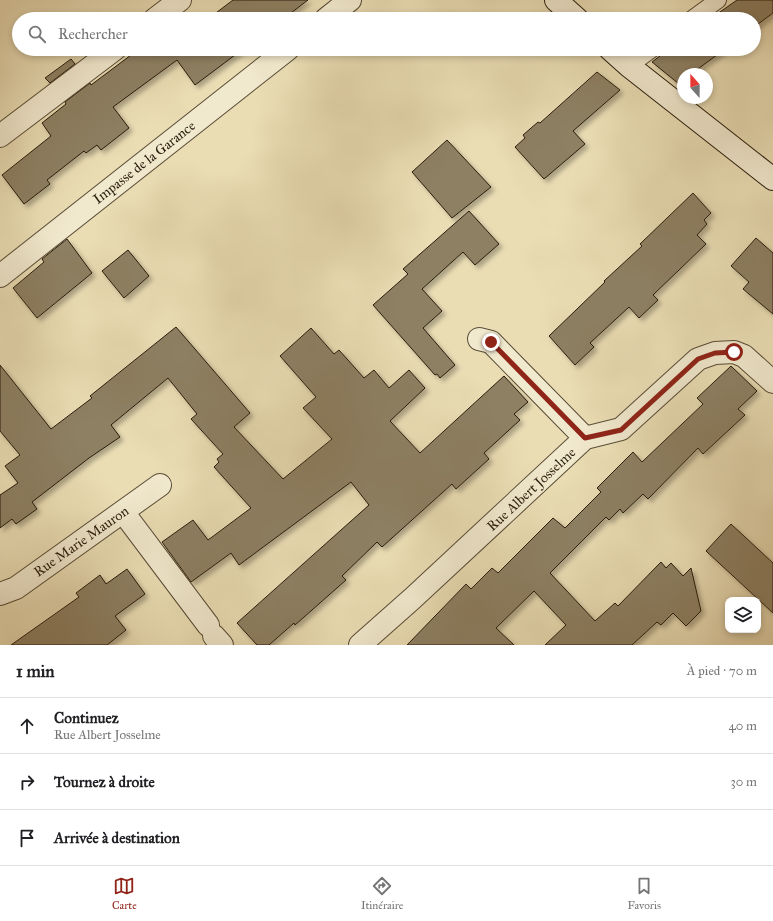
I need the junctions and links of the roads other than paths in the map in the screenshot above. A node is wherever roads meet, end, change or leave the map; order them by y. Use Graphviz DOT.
graph roads {
  1 [pos="180,0"];
  2 [pos="350,0"];
  3 [pos="718,0"];
  4 [pos="164,12"];
  5 [pos="335,12"];
  6 [pos="702,12"];
  7 [pos="106,56"];
  8 [pos="279,56"];
  9 [pos="618,56"];
  10 [pos="643,56"];
  11 [pos="629,66"];
  12 [pos="0,136"];
  13 [pos="772,176"];
  14 [pos="0,276"];
  15 [pos="479,339"];
  16 [pos="773,382"];
  17 [pos="585,438"];
  18 [pos="160,485"];
  19 [pos="123,512"];
  20 [pos="0,594"];
  21 [pos="215,636"];
  22 [pos="360,645"];
  1 -- 4 [label="street"];
  2 -- 5 [label="street"];
  3 -- 6 [label="lane"];
  7 -- 12 [label="street"];
  8 -- 14 [label="street, Impasse de la Garance"];
  9 -- 11 [label="street"];
  10 -- 11 [label="lane"];
  11 -- 13 [label="street"];
  15 -- 17 [label="street"];
  16 -- 17 [label="street, Rue Albert Josselme"];
  17 -- 22 [label="street, Rue Albert Josselme"];
  18 -- 19 [label="street, Rue Marie Mauron"];
  19 -- 20 [label="street, Rue Marie Mauron"];
  19 -- 21 [label="street"];
}
